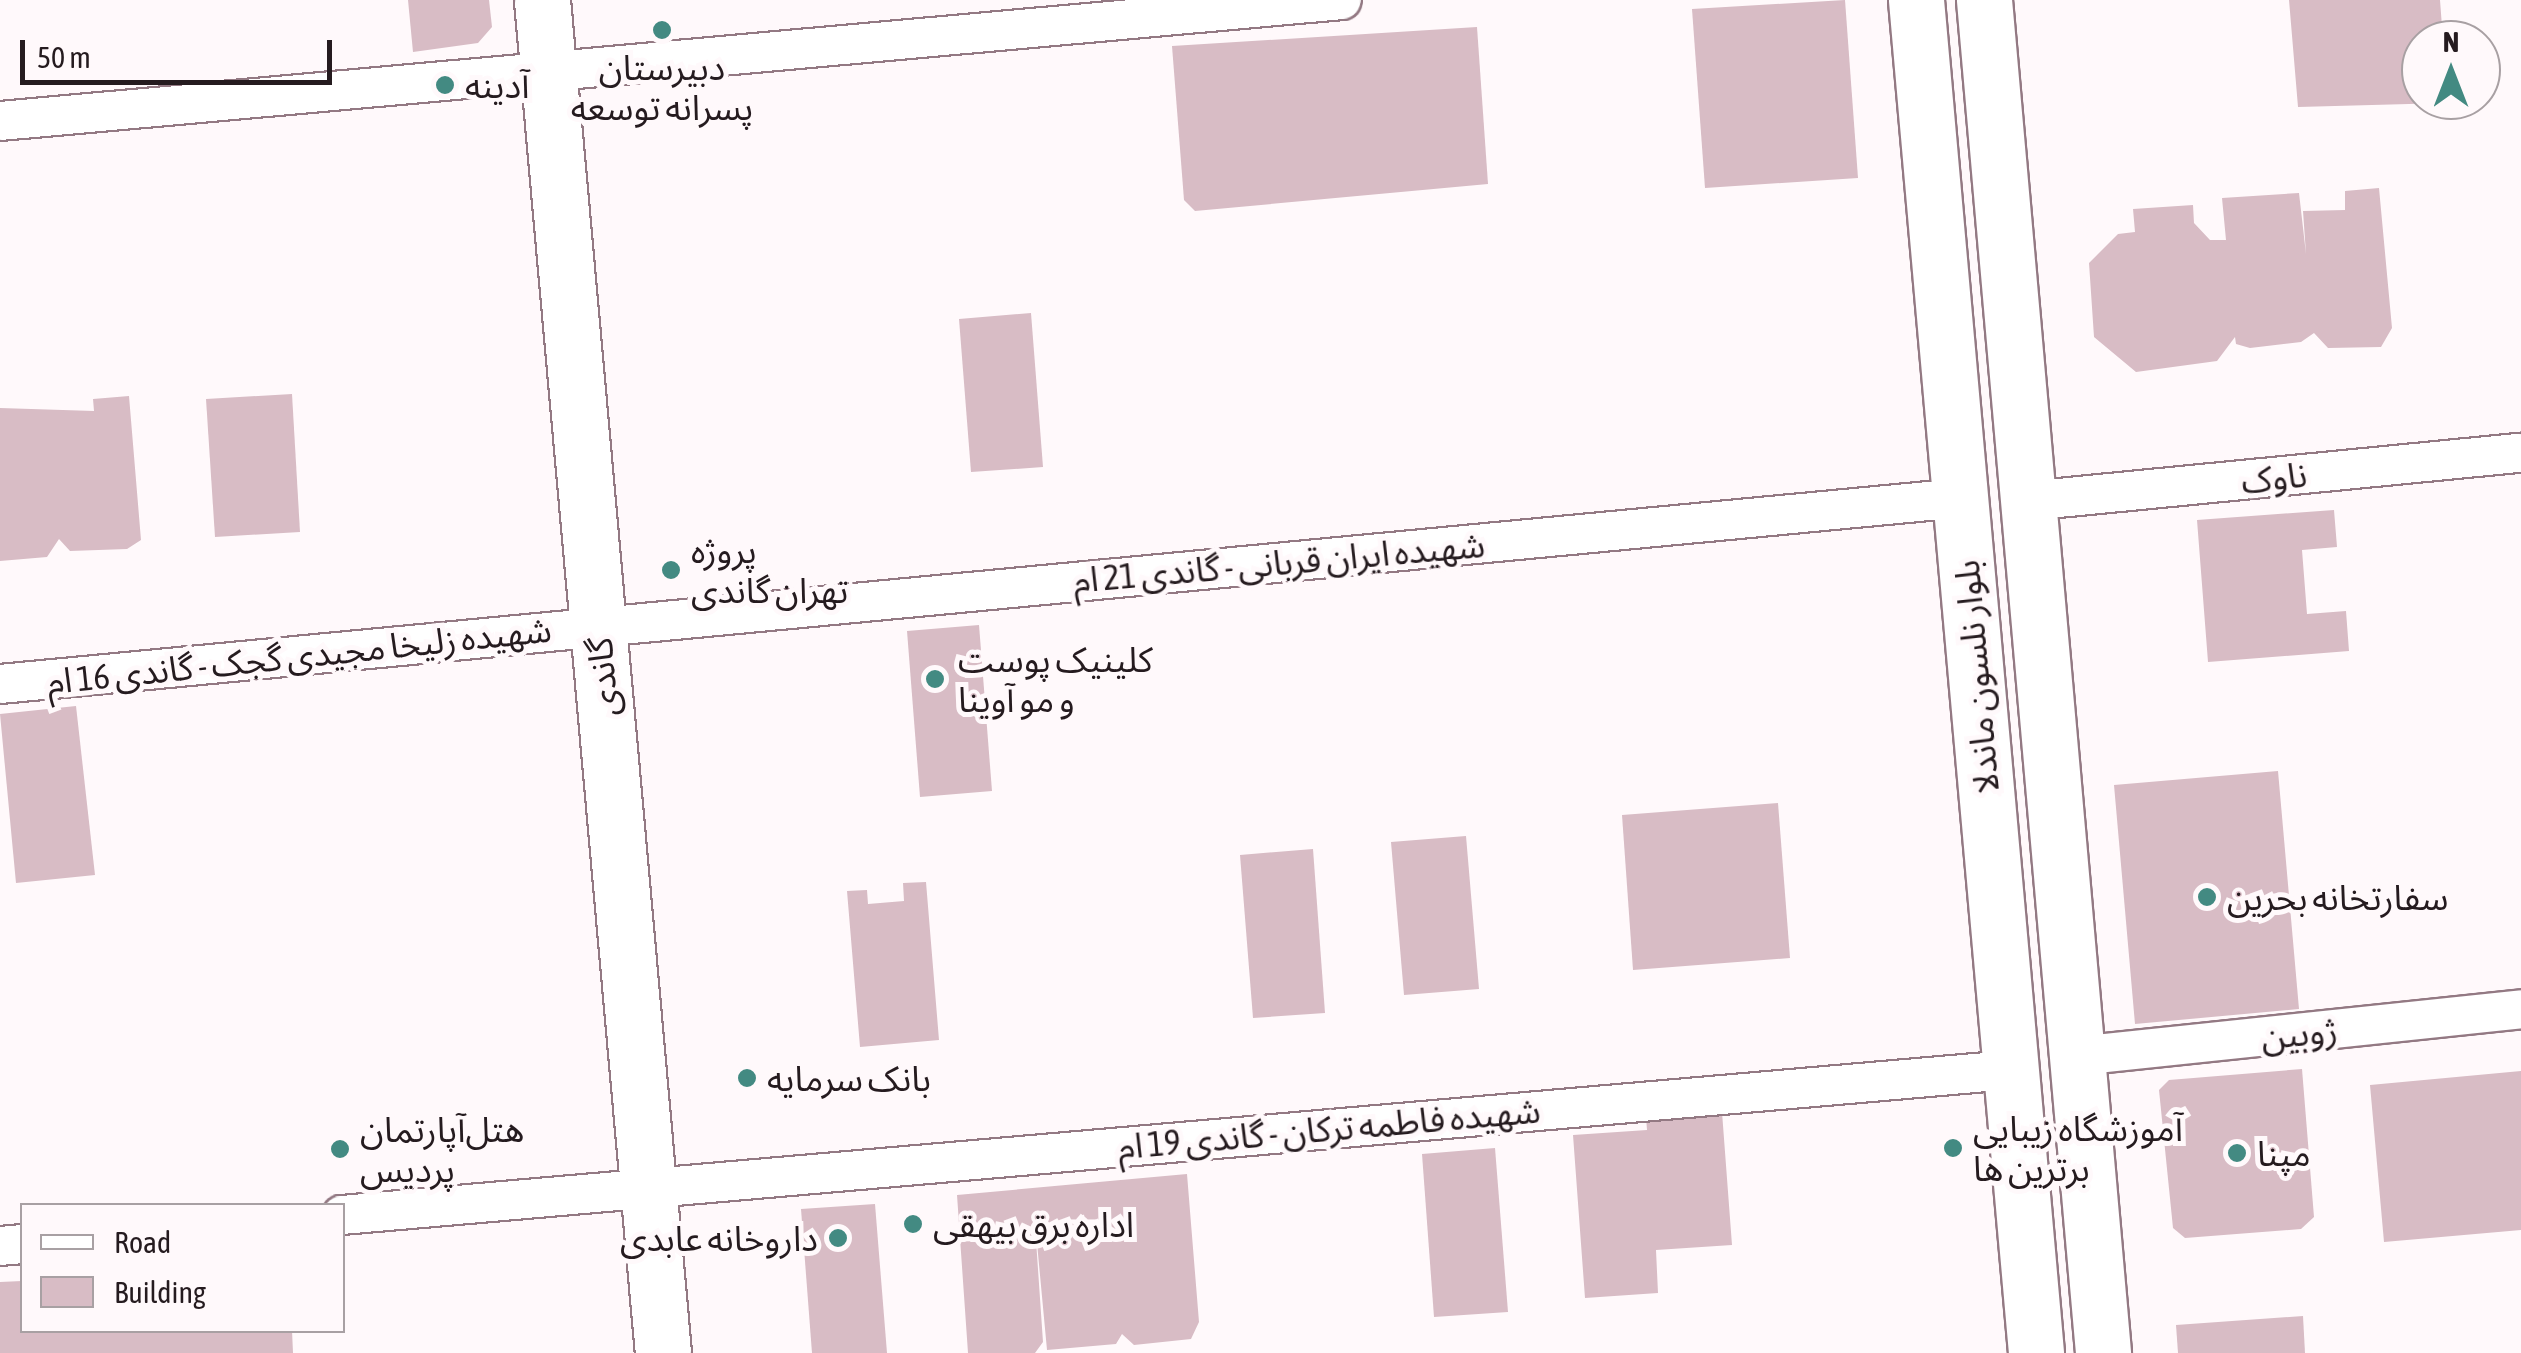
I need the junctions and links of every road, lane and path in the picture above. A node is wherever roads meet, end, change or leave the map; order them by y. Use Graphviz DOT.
graph roads {
  1 [pos="542,0"];
  2 [pos="1342,0"];
  3 [pos="1916,0"];
  4 [pos="1984,0"];
  5 [pos="548,72"];
  6 [pos="0,121"];
  7 [pos="2521,453"];
  8 [pos="1960,498"];
  9 [pos="2028,502"];
  10 [pos="598,626"];
  11 [pos="0,684"];
  12 [pos="2521,1009"];
  13 [pos="2077,1056"];
  14 [pos="2011,1070"];
  15 [pos="648,1186"];
  16 [pos="345,1214"];
  17 [pos="663,1353"];
  18 [pos="2036,1353"];
  19 [pos="2103,1353"];
  1 -- 5 [label="main road, گاندی"];
  2 -- 5 [label="street"];
  3 -- 8 [label="main road, بلوار نلسون ماندلا"];
  4 -- 9 [label="main road, بلوار نلسون ماندلا"];
  5 -- 6 [label="street"];
  5 -- 10 [label="main road, گاندی"];
  7 -- 9 [label="street, ناوک"];
  8 -- 10 [label="street, شهیده ایران قربانی - گاندی 21 ام"];
  8 -- 14 [label="main road, بلوار نلسون ماندلا"];
  9 -- 13 [label="main road, بلوار نلسون ماندلا"];
  10 -- 11 [label="street, شهیده زلیخا مجیدی گجک - گاندی 16 ام"];
  10 -- 15 [label="main road, گاندی"];
  12 -- 13 [label="street, ژوبین"];
  13 -- 19 [label="main road, بلوار نلسون ماندلا"];
  14 -- 15 [label="street, شهیده فاطمه ترکان - گاندی 19 ام"];
  14 -- 18 [label="main road, بلوار نلسون ماندلا"];
  15 -- 16 [label="street, شهیده فاطمه ترکان - گاندی 19 ام"];
  15 -- 17 [label="main road, گاندی"];
}
